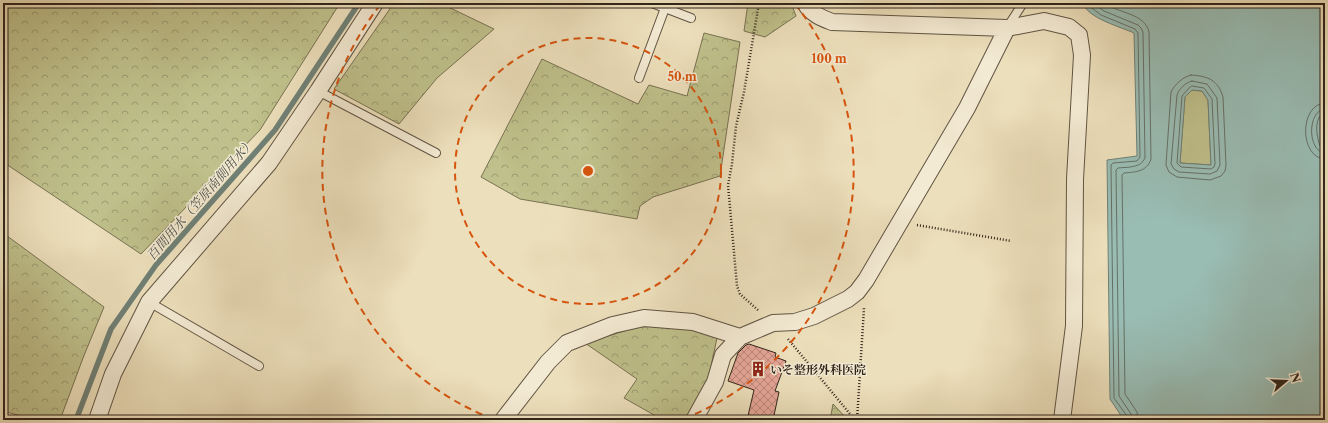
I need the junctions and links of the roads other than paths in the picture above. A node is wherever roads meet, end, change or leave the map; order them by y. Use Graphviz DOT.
graph roads {
  1 [pos="375,3"];
  2 [pos="652,3"];
  3 [pos="805,3"];
  4 [pos="1023,3"];
  5 [pos="665,8"];
  6 [pos="691,18"];
  7 [pos="1007,28"];
  8 [pos="639,78"];
  9 [pos="318,91"];
  10 [pos="436,153"];
  11 [pos="149,302"];
  12 [pos="740,336"];
  13 [pos="259,366"];
  14 [pos="97,420"];
  15 [pos="503,420"];
  16 [pos="694,420"];
  17 [pos="1062,420"];
  1 -- 9 [label="street"];
  2 -- 5 [label="lane"];
  3 -- 7 [label="street"];
  4 -- 7 [label="lane"];
  5 -- 6 [label="lane"];
  5 -- 8 [label="lane"];
  7 -- 12 [label="street"];
  7 -- 17 [label="street"];
  9 -- 10 [label="lane"];
  9 -- 11 [label="street"];
  11 -- 13 [label="lane"];
  11 -- 14 [label="street"];
  12 -- 15 [label="street"];
  12 -- 16 [label="street"];
}
